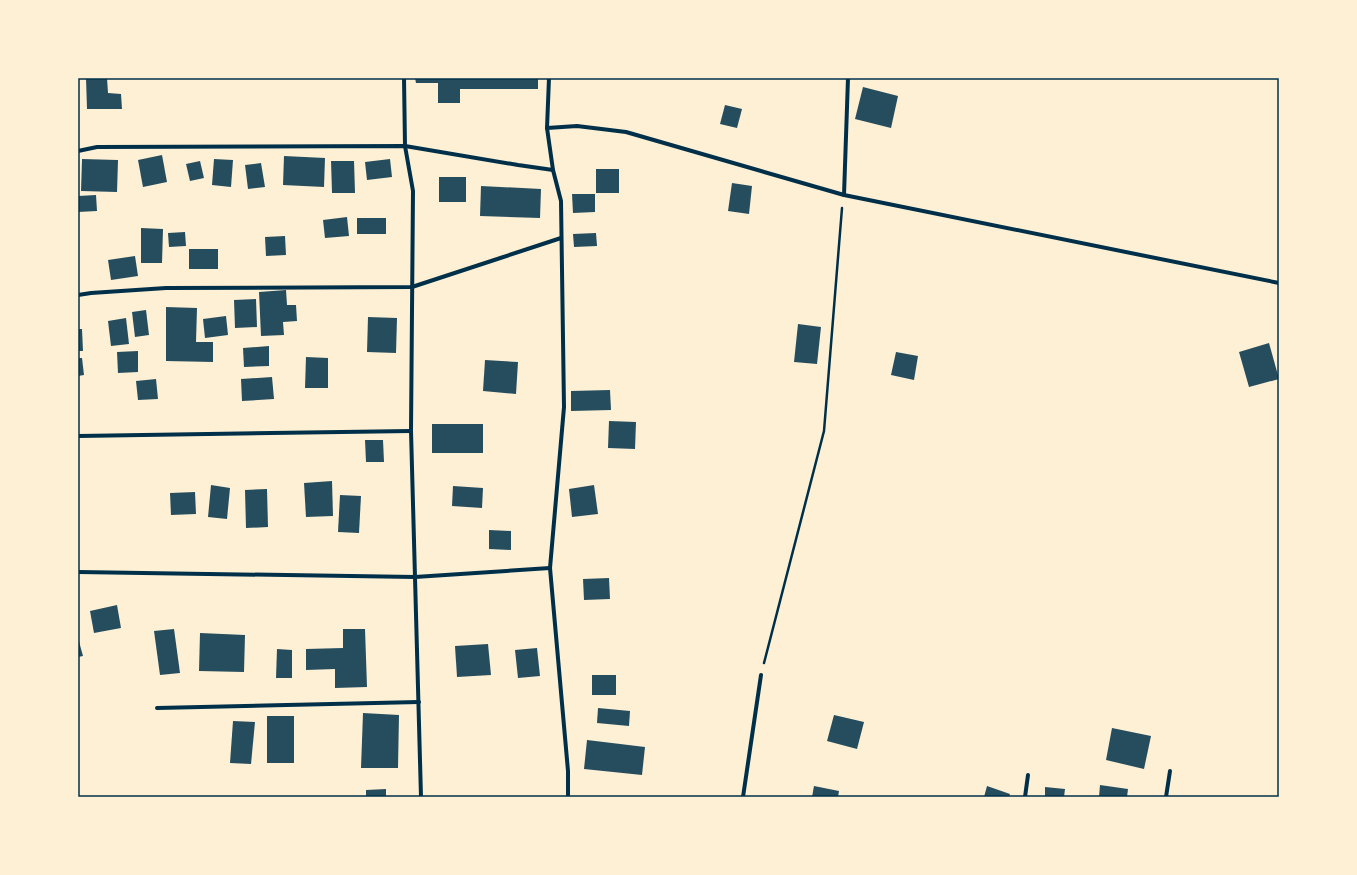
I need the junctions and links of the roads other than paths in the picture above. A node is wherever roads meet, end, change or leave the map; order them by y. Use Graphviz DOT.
graph roads {
  1 [pos="404,78"];
  2 [pos="549,78"];
  3 [pos="848,78"];
  4 [pos="547,128"];
  5 [pos="405,146"];
  6 [pos="78,151"];
  7 [pos="553,170"];
  8 [pos="844,195"];
  9 [pos="561,238"];
  10 [pos="1279,283"];
  11 [pos="412,287"];
  12 [pos="78,295"];
  13 [pos="411,431"];
  14 [pos="78,436"];
  15 [pos="550,568"];
  16 [pos="78,572"];
  17 [pos="415,577"];
  18 [pos="761,675"];
  19 [pos="419,702"];
  20 [pos="157,708"];
  21 [pos="1170,771"];
  22 [pos="1028,775"];
  23 [pos="421,797"];
  24 [pos="568,797"];
  25 [pos="743,797"];
  26 [pos="1025,797"];
  27 [pos="1166,797"];
  1 -- 5 [label="street"];
  2 -- 4 [label="street"];
  3 -- 8 [label="street"];
  4 -- 7 [label="street"];
  4 -- 8 [label="street"];
  5 -- 6 [label="street"];
  5 -- 7 [label="street"];
  5 -- 11 [label="street"];
  7 -- 9 [label="street"];
  8 -- 10 [label="street"];
  9 -- 11 [label="street"];
  9 -- 15 [label="street"];
  11 -- 12 [label="street"];
  11 -- 13 [label="street"];
  13 -- 14 [label="street"];
  13 -- 17 [label="street"];
  15 -- 17 [label="street"];
  15 -- 24 [label="street"];
  16 -- 17 [label="street"];
  17 -- 19 [label="street"];
  18 -- 25 [label="street"];
  19 -- 20 [label="street"];
  19 -- 23 [label="street"];
  21 -- 27 [label="street"];
  22 -- 26 [label="street"];
}
